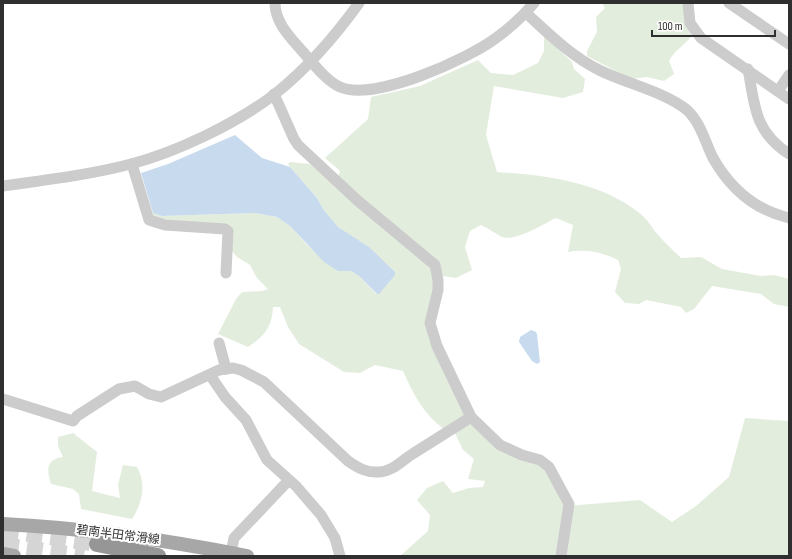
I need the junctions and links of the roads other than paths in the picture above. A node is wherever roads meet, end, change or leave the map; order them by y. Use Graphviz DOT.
graph roads {
  1 [pos="275,3"];
  2 [pos="358,3"];
  3 [pos="534,3"];
  4 [pos="688,3"];
  5 [pos="729,3"];
  6 [pos="526,12"];
  7 [pos="788,40"];
  8 [pos="310,59"];
  9 [pos="748,69"];
  10 [pos="789,75"];
  11 [pos="778,91"];
  12 [pos="274,94"];
  13 [pos="789,99"];
  14 [pos="789,154"];
  15 [pos="132,164"];
  16 [pos="3,186"];
  17 [pos="789,218"];
  18 [pos="226,273"];
  19 [pos="219,343"];
  20 [pos="226,369"];
  21 [pos="210,375"];
  22 [pos="3,400"];
  23 [pos="471,417"];
  24 [pos="290,480"];
  25 [pos="3,524"];
  26 [pos="97,544"];
  27 [pos="3,554"];
  28 [pos="231,554"];
  29 [pos="14,556"];
  30 [pos="158,556"];
  31 [pos="247,556"];
  32 [pos="340,556"];
  33 [pos="561,556"];
  1 -- 8 [label="street"];
  2 -- 8 [label="street"];
  3 -- 6 [label="street"];
  4 -- 9 [label="street"];
  5 -- 7 [label="street"];
  6 -- 8 [label="street"];
  6 -- 17 [label="street"];
  8 -- 12 [label="street"];
  9 -- 11 [label="street"];
  9 -- 14 [label="street"];
  10 -- 11 [label="street"];
  11 -- 13 [label="street"];
  12 -- 15 [label="street"];
  12 -- 23 [label="street"];
  15 -- 16 [label="street"];
  15 -- 18 [label="street"];
  19 -- 20 [label="street"];
  20 -- 21 [label="street"];
  20 -- 23 [label="street"];
  21 -- 22 [label="street"];
  21 -- 24 [label="street"];
  23 -- 33 [label="street"];
  24 -- 28 [label="street"];
  24 -- 32 [label="street"];
  25 -- 28 [label="main road, 碧南半田常滑線"];
  26 -- 30 [label="highway"];
  27 -- 29 [label="main road"];
  28 -- 31 [label="main road, 碧南半田常滑線"];
}
